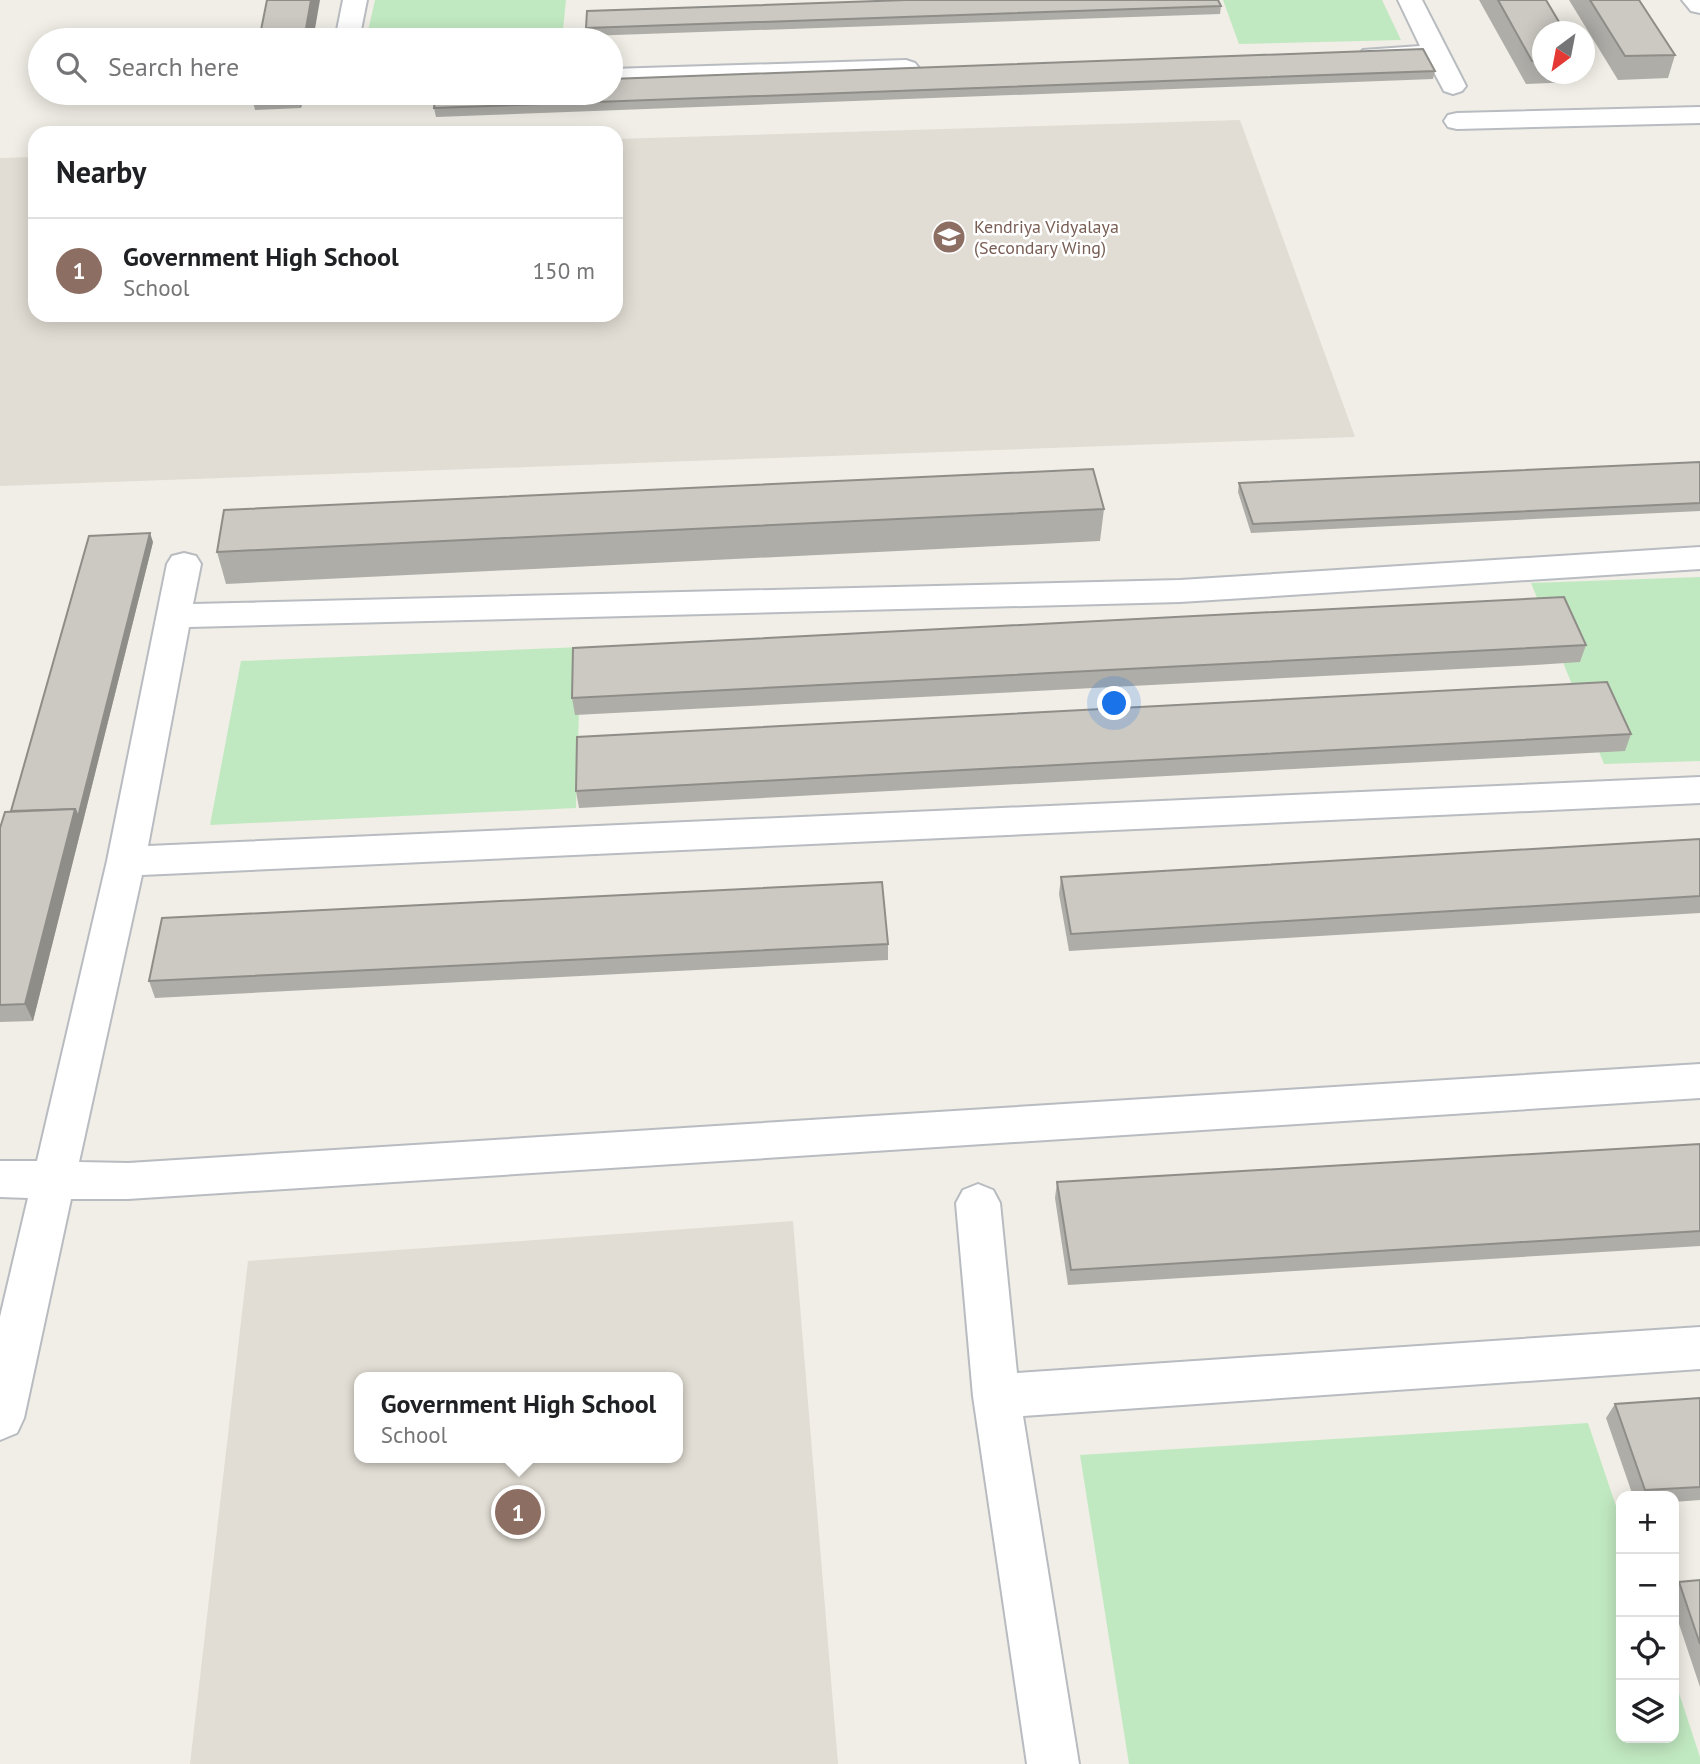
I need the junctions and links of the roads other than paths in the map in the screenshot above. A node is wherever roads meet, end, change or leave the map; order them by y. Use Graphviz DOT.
graph roads {
  1 [pos="355,0"];
  2 [pos="1410,0"];
  3 [pos="1694,0"];
  4 [pos="1700,6"];
  5 [pos="349,28"];
  6 [pos="1436,53"];
  7 [pos="1352,56"];
  8 [pos="933,68"];
  9 [pos="623,77"];
  10 [pos="1453,86"];
  11 [pos="1700,115"];
  12 [pos="1457,121"];
  13 [pos="1700,558"];
  14 [pos="184,564"];
  15 [pos="174,616"];
  16 [pos="1700,790"];
  17 [pos="126,861"];
  18 [pos="1700,1081"];
  19 [pos="0,1179"];
  20 [pos="55,1180"];
  21 [pos="978,1203"];
  22 [pos="1700,1348"];
  23 [pos="996,1396"];
  24 [pos="0,1418"];
  25 [pos="1053,1764"];
  1 -- 5 [label="street"];
  2 -- 6 [label="street"];
  3 -- 4 [label="street"];
  6 -- 7 [label="street"];
  6 -- 10 [label="street"];
  8 -- 9 [label="street"];
  11 -- 12 [label="street"];
  13 -- 15 [label="street"];
  14 -- 15 [label="street"];
  15 -- 17 [label="street"];
  16 -- 17 [label="street"];
  17 -- 20 [label="street"];
  18 -- 20 [label="street"];
  19 -- 20 [label="street"];
  20 -- 24 [label="street"];
  21 -- 23 [label="street"];
  22 -- 23 [label="street"];
  23 -- 25 [label="street"];
}
